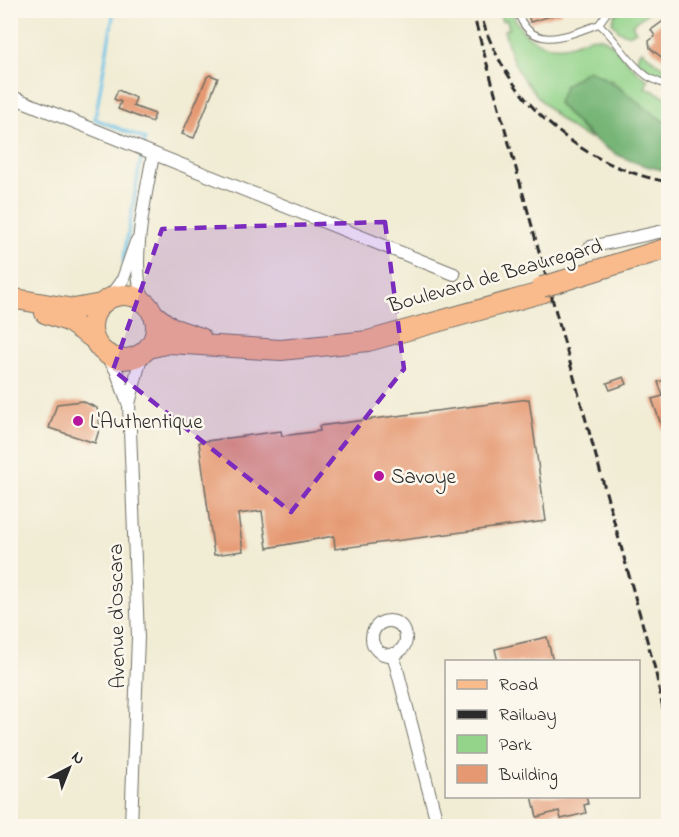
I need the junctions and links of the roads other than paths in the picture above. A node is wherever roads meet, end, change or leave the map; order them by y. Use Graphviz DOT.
graph roads {
  1 [pos="517,10"];
  2 [pos="609,10"];
  3 [pos="599,24"];
  4 [pos="669,86"];
  5 [pos="10,96"];
  6 [pos="153,154"];
  7 [pos="141,230"];
  8 [pos="669,230"];
  9 [pos="590,247"];
  10 [pos="669,248"];
  11 [pos="669,254"];
  12 [pos="454,274"];
  13 [pos="563,284"];
  14 [pos="10,298"];
  15 [pos="105,301"];
  16 [pos="10,304"];
  17 [pos="148,308"];
  18 [pos="335,342"];
  19 [pos="99,346"];
  20 [pos="145,351"];
  21 [pos="129,404"];
  22 [pos="393,654"];
  23 [pos="132,826"];
  24 [pos="438,826"];
  1 -- 3 [label="lane"];
  2 -- 3 [label="lane"];
  3 -- 4 [label="lane"];
  5 -- 6 [label="street"];
  6 -- 7 [label="street"];
  6 -- 12 [label="street"];
  7 -- 15 [label="street"];
  7 -- 17 [label="street"];
  8 -- 9 [label="street"];
  10 -- 13 [label="main road, Boulevard de Beauregard"];
  11 -- 13 [label="main road, Boulevard de Beauregard"];
  13 -- 18 [label="main road, Boulevard de Beauregard, bridge"];
  14 -- 15 [label="main road"];
  15 -- 17 [label="main road"];
  15 -- 19 [label="main road"];
  16 -- 19 [label="main road"];
  17 -- 18 [label="main road"];
  17 -- 20 [label="main road"];
  18 -- 20 [label="main road"];
  19 -- 20 [label="main road"];
  19 -- 21 [label="street, Avenue d'Oscara"];
  20 -- 21 [label="street, Avenue d'Oscara"];
  21 -- 23 [label="street, Avenue d'Oscara"];
  22 -- 24 [label="street"];
}
